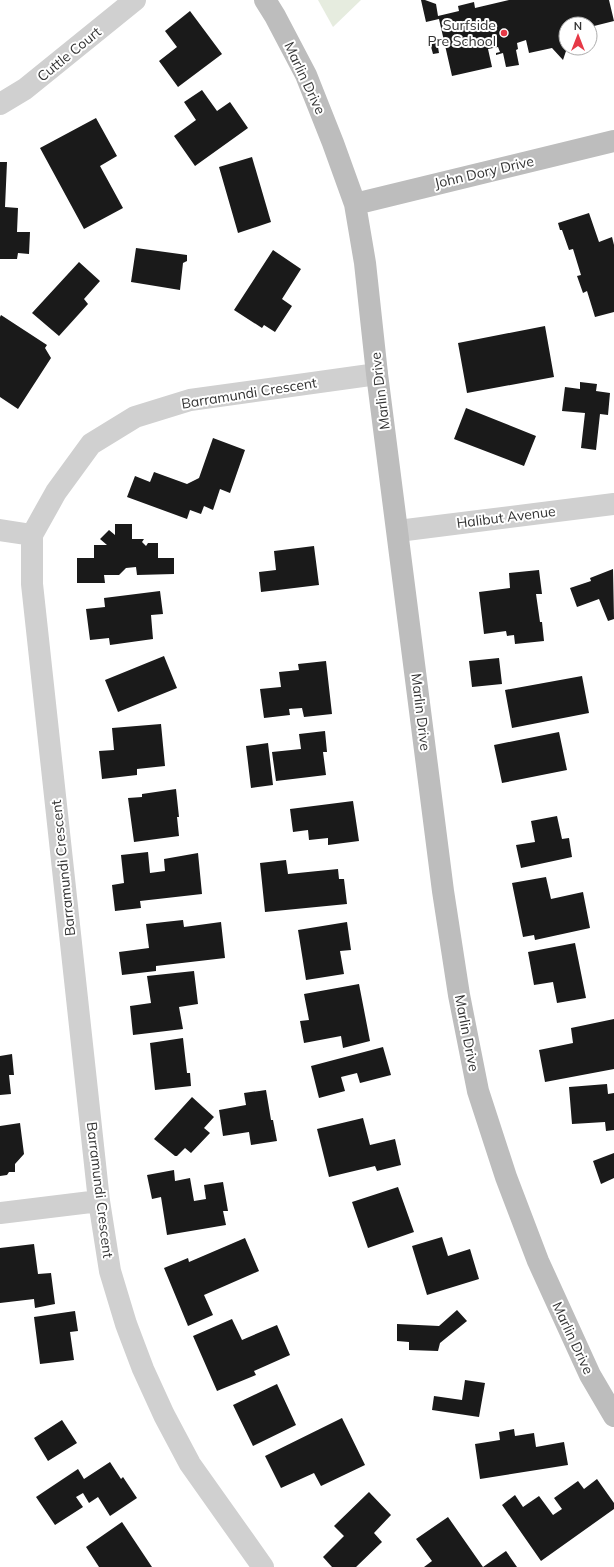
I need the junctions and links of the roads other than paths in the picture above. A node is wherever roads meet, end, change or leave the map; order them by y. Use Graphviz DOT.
graph roads {
  1 [pos="135,0"];
  2 [pos="264,0"];
  3 [pos="0,104"];
  4 [pos="614,141"];
  5 [pos="355,204"];
  6 [pos="377,374"];
  7 [pos="614,504"];
  8 [pos="0,530"];
  9 [pos="398,531"];
  10 [pos="32,535"];
  11 [pos="100,1201"];
  12 [pos="0,1213"];
  13 [pos="614,1416"];
  14 [pos="264,1567"];
  1 -- 3 [label="street, Cuttle Court"];
  2 -- 5 [label="street, Marlin Drive"];
  4 -- 5 [label="street, John Dory Drive"];
  5 -- 6 [label="street, Marlin Drive"];
  6 -- 9 [label="street, Marlin Drive"];
  6 -- 10 [label="street, Barramundi Crescent"];
  7 -- 9 [label="street, Halibut Avenue"];
  8 -- 10 [label="street"];
  9 -- 13 [label="street, Marlin Drive"];
  10 -- 11 [label="street, Barramundi Crescent"];
  11 -- 12 [label="street"];
  11 -- 14 [label="street, Barramundi Crescent"];
}
